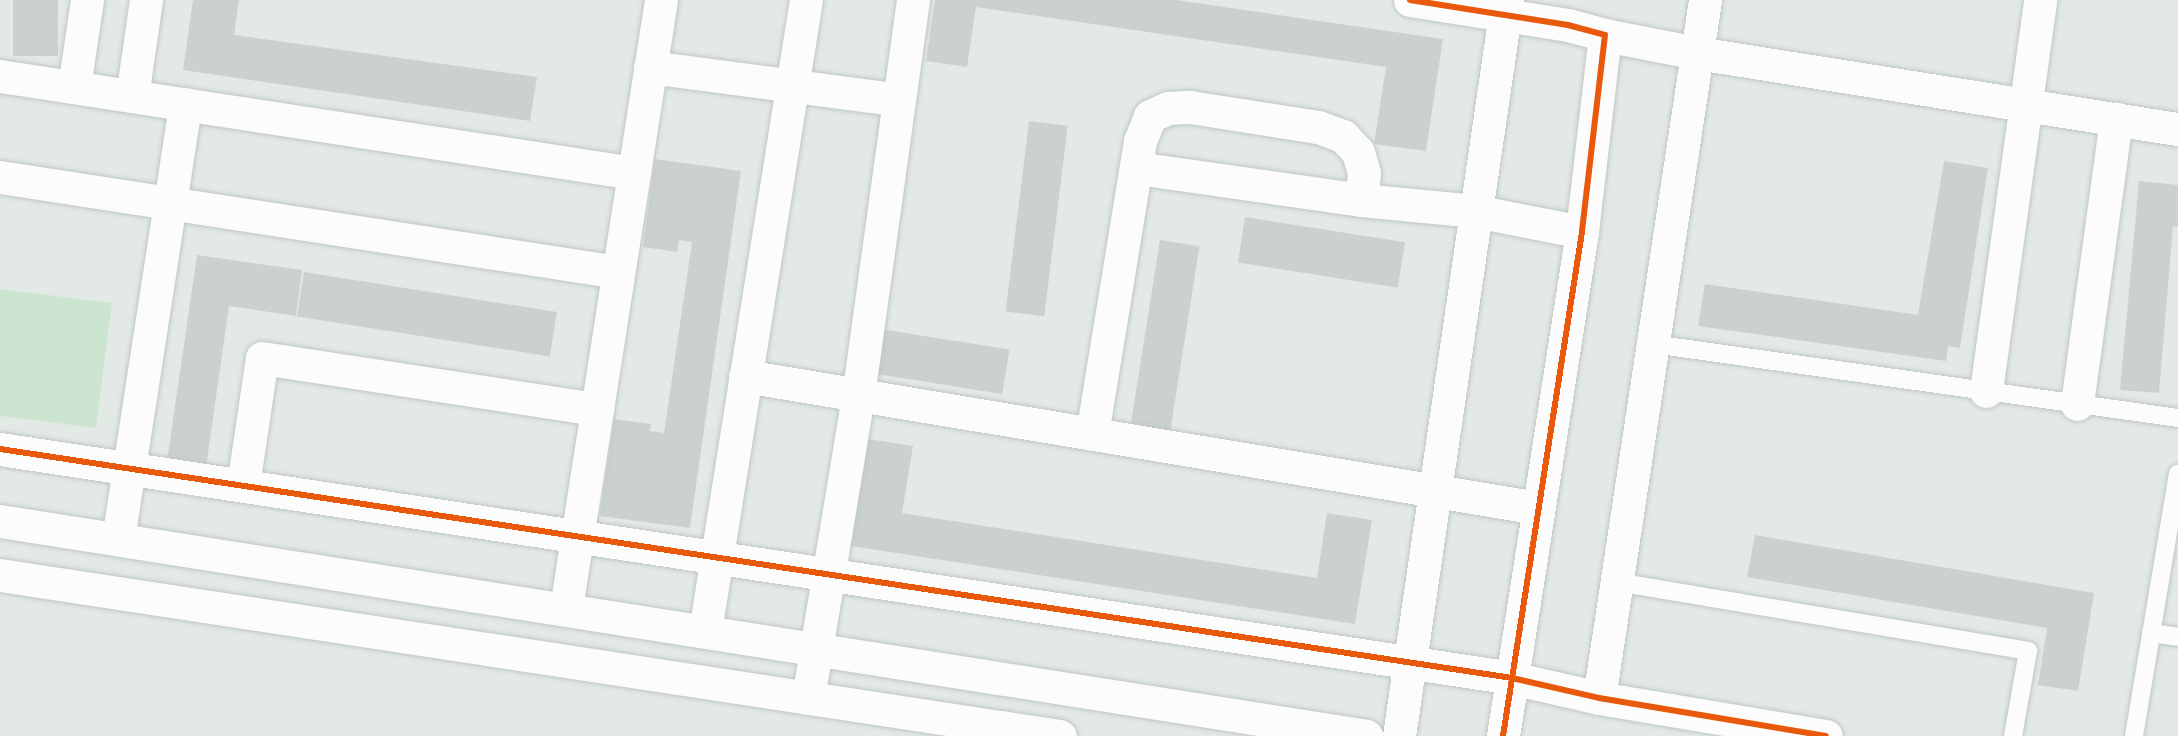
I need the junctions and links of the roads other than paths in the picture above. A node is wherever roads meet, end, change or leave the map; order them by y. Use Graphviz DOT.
graph roads {
  1 [pos="87,0"];
  2 [pos="146,0"];
  3 [pos="661,0"];
  4 [pos="806,0"];
  5 [pos="913,0"];
  6 [pos="1410,0"];
  7 [pos="1705,0"];
  8 [pos="2040,0"];
  9 [pos="1506,7"];
  10 [pos="1605,35"];
  11 [pos="1697,53"];
  12 [pos="650,67"];
  13 [pos="0,76"];
  14 [pos="792,85"];
  15 [pos="74,87"];
  16 [pos="132,96"];
  17 [pos="899,100"];
  18 [pos="185,104"];
  19 [pos="2025,105"];
  20 [pos="2116,119"];
  21 [pos="2178,129"];
  22 [pos="1137,168"];
  23 [pos="634,173"];
  24 [pos="0,177"];
  25 [pos="1361,200"];
  26 [pos="170,203"];
  27 [pos="1474,211"];
  28 [pos="1582,232"];
  29 [pos="618,272"];
  30 [pos="1653,344"];
  31 [pos="746,376"];
  32 [pos="1986,391"];
  33 [pos="858,396"];
  34 [pos="2078,404"];
  35 [pos="597,409"];
  36 [pos="2178,418"];
  37 [pos="1092,434"];
  38 [pos="0,449"];
  39 [pos="129,468"];
  40 [pos="2178,474"];
  41 [pos="243,485"];
  42 [pos="1435,490"];
  43 [pos="1538,508"];
  44 [pos="2174,513"];
  45 [pos="0,521"];
  46 [pos="577,536"];
  47 [pos="118,539"];
  48 [pos="2178,545"];
  49 [pos="717,555"];
  50 [pos="829,574"];
  51 [pos="0,575"];
  52 [pos="1617,582"];
  53 [pos="566,608"];
  54 [pos="705,631"];
  55 [pos="2151,633"];
  56 [pos="2178,637"];
  57 [pos="817,647"];
  58 [pos="1410,662"];
  59 [pos="1512,678"];
  60 [pos="808,698"];
  61 [pos="1599,698"];
  62 [pos="1060,736"];
  63 [pos="1366,736"];
  64 [pos="1399,736"];
  65 [pos="1503,736"];
  66 [pos="1826,736"];
  67 [pos="2013,736"];
  68 [pos="2134,736"];
  1 -- 15 [label="street"];
  2 -- 16 [label="street"];
  3 -- 12 [label="street"];
  4 -- 14 [label="street"];
  5 -- 17 [label="street"];
  6 -- 9 [label="street"];
  7 -- 11 [label="street"];
  8 -- 19 [label="street"];
  9 -- 10 [label="street"];
  9 -- 27 [label="street"];
  10 -- 11 [label="street"];
  10 -- 28 [label="street"];
  11 -- 19 [label="street"];
  11 -- 30 [label="street"];
  12 -- 14 [label="street"];
  12 -- 23 [label="street"];
  13 -- 15 [label="street"];
  14 -- 17 [label="street"];
  14 -- 31 [label="street"];
  15 -- 16 [label="street"];
  16 -- 18 [label="street"];
  17 -- 33 [label="street"];
  18 -- 23 [label="street"];
  18 -- 26 [label="street"];
  19 -- 20 [label="street"];
  19 -- 32 [label="street"];
  20 -- 21 [label="street"];
  20 -- 34 [label="street"];
  22 -- 25 [label="street"];
  22 -- 25 [label="street"];
  22 -- 37 [label="street"];
  23 -- 29 [label="street"];
  24 -- 26 [label="street"];
  25 -- 27 [label="street"];
  26 -- 29 [label="street"];
  26 -- 39 [label="street"];
  27 -- 28 [label="street"];
  27 -- 42 [label="street"];
  28 -- 43 [label="street"];
  29 -- 35 [label="street"];
  30 -- 32 [label="lane"];
  30 -- 52 [label="street"];
  31 -- 33 [label="street"];
  31 -- 49 [label="street"];
  32 -- 34 [label="lane"];
  33 -- 37 [label="street"];
  33 -- 50 [label="street"];
  34 -- 36 [label="lane"];
  35 -- 41 [label="street"];
  35 -- 46 [label="street"];
  37 -- 42 [label="street"];
  38 -- 39 [label="street"];
  39 -- 41 [label="street"];
  39 -- 47 [label="street"];
  40 -- 44 [label="lane"];
  41 -- 46 [label="street"];
  42 -- 43 [label="street"];
  42 -- 58 [label="street"];
  43 -- 59 [label="street"];
  44 -- 48 [label="lane"];
  44 -- 55 [label="lane"];
  45 -- 47 [label="street"];
  46 -- 49 [label="street"];
  46 -- 53 [label="street"];
  47 -- 53 [label="street"];
  49 -- 50 [label="street"];
  49 -- 54 [label="street"];
  50 -- 57 [label="street"];
  50 -- 58 [label="street"];
  51 -- 60 [label="street"];
  52 -- 61 [label="street"];
  52 -- 67 [label="lane"];
  53 -- 54 [label="street"];
  54 -- 57 [label="street"];
  55 -- 56 [label="lane"];
  55 -- 68 [label="lane"];
  57 -- 60 [label="street"];
  57 -- 63 [label="street"];
  58 -- 59 [label="street"];
  58 -- 64 [label="street"];
  59 -- 61 [label="street"];
  59 -- 65 [label="street"];
  60 -- 62 [label="street"];
  61 -- 66 [label="street"];
}
